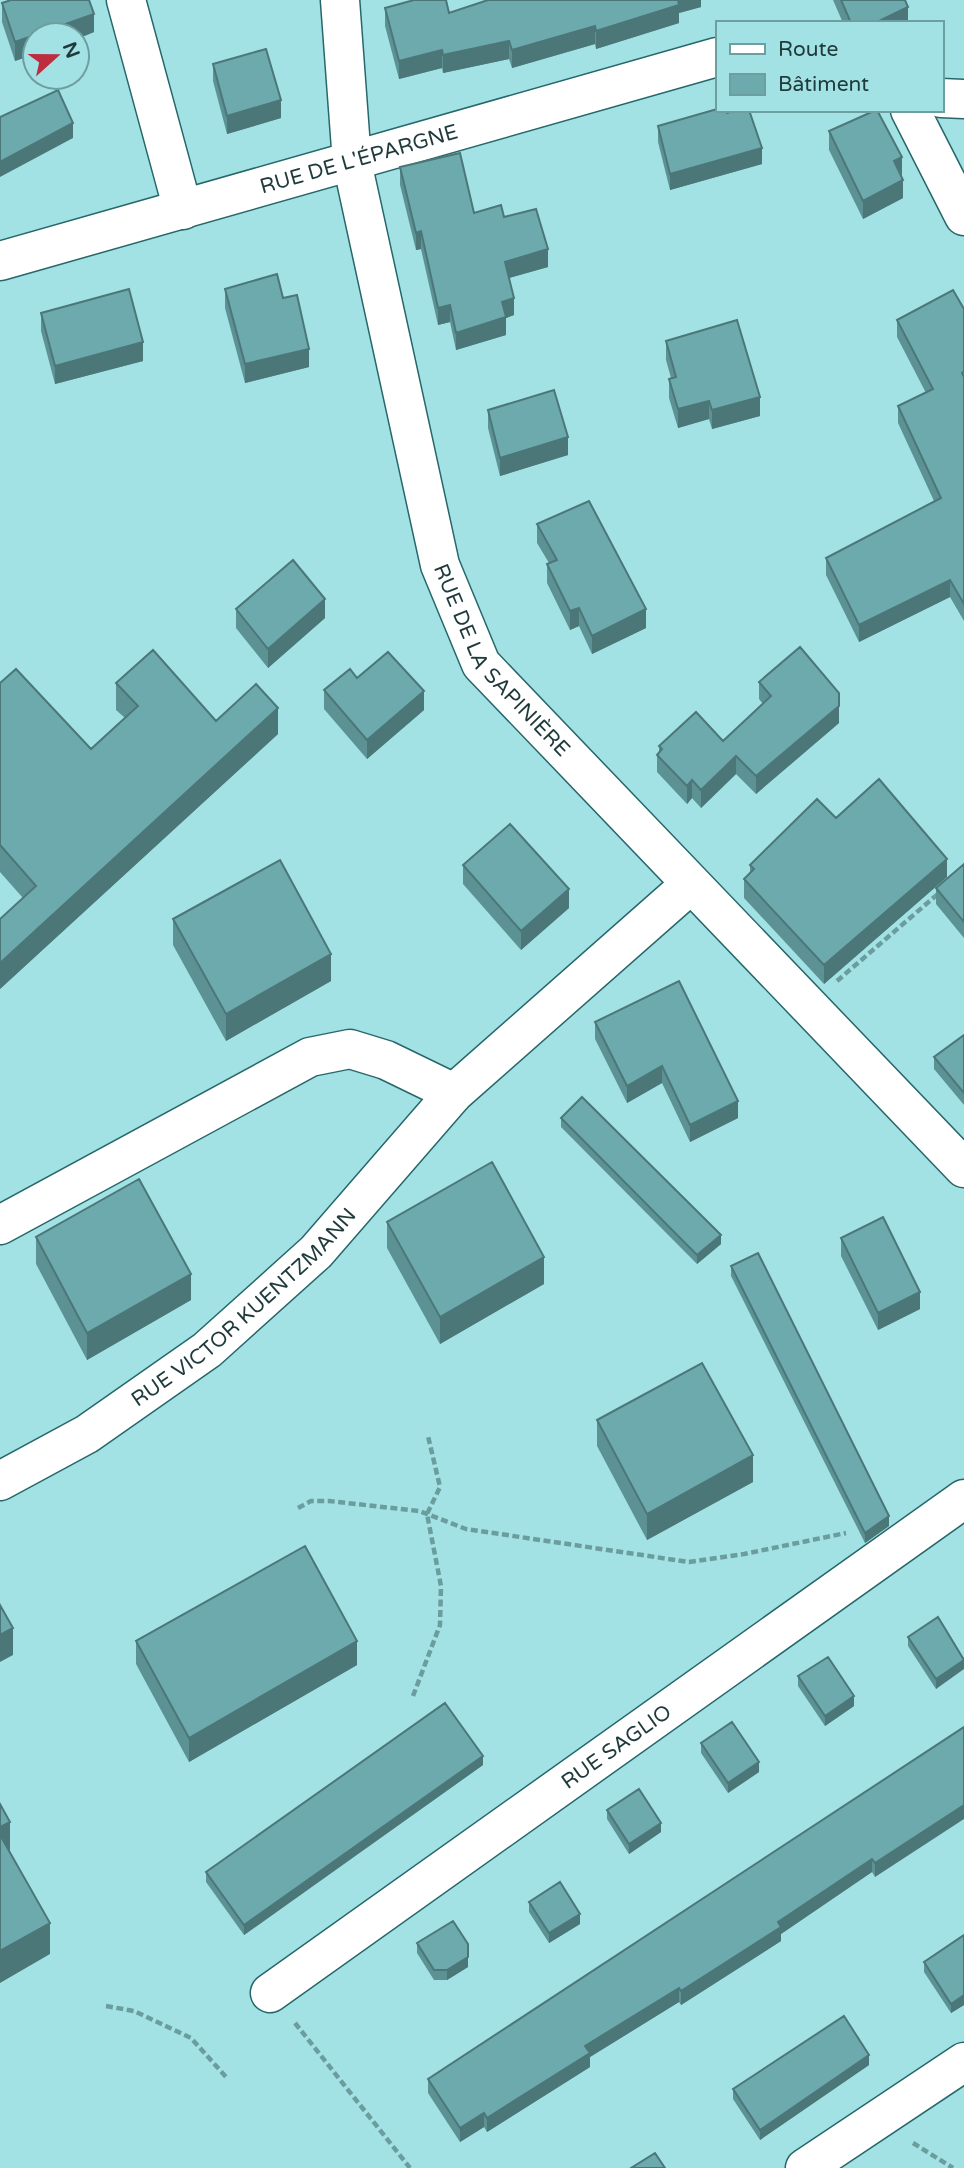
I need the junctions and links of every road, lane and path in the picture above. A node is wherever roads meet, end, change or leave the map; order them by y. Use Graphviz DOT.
graph roads {
  1 [pos="126,0"];
  2 [pos="340,0"];
  3 [pos="716,57"];
  4 [pos="943,98"];
  5 [pos="964,99"];
  6 [pos="911,112"];
  7 [pos="352,162"];
  8 [pos="183,210"];
  9 [pos="964,216"];
  10 [pos="0,261"];
  11 [pos="691,884"];
  12 [pos="943,890"];
  13 [pos="809,1006"];
  14 [pos="454,1093"];
  15 [pos="964,1168"];
  16 [pos="0,1225"];
  17 [pos="428,1436"];
  18 [pos="0,1481"];
  19 [pos="964,1499"];
  20 [pos="298,1508"];
  21 [pos="426,1514"];
  22 [pos="900,1544"];
  23 [pos="413,1696"];
  24 [pos="270,1993"];
  25 [pos="106,2006"];
  26 [pos="964,2062"];
  27 [pos="227,2078"];
  28 [pos="903,2137"];
  29 [pos="410,2168"];
  30 [pos="805,2168"];
  31 [pos="953,2168"];
  1 -- 8 [label="street"];
  2 -- 7 [label="street, RUE DE LA SAPINIÈRE"];
  3 -- 7 [label="street, RUE DE L'ÉPARGNE"];
  4 -- 5 [label="street"];
  6 -- 9 [label="street"];
  7 -- 8 [label="street, RUE DE L'ÉPARGNE"];
  7 -- 11 [label="street, RUE DE LA SAPINIÈRE"];
  8 -- 10 [label="street, RUE DE L'ÉPARGNE"];
  11 -- 13 [label="street, RUE DE LA SAPINIÈRE"];
  11 -- 14 [label="street, RUE VICTOR KUENTZMANN"];
  12 -- 13 [label="path"];
  13 -- 15 [label="street, RUE DE LA SAPINIÈRE"];
  14 -- 16 [label="street"];
  14 -- 18 [label="street, RUE VICTOR KUENTZMANN"];
  17 -- 21 [label="path"];
  19 -- 22 [label="street, RUE SAGLIO"];
  20 -- 21 [label="path"];
  21 -- 22 [label="path"];
  21 -- 23 [label="path"];
  22 -- 24 [label="street, RUE SAGLIO"];
  24 -- 29 [label="path"];
  25 -- 27 [label="path"];
  26 -- 30 [label="street"];
  28 -- 31 [label="path"];
}
